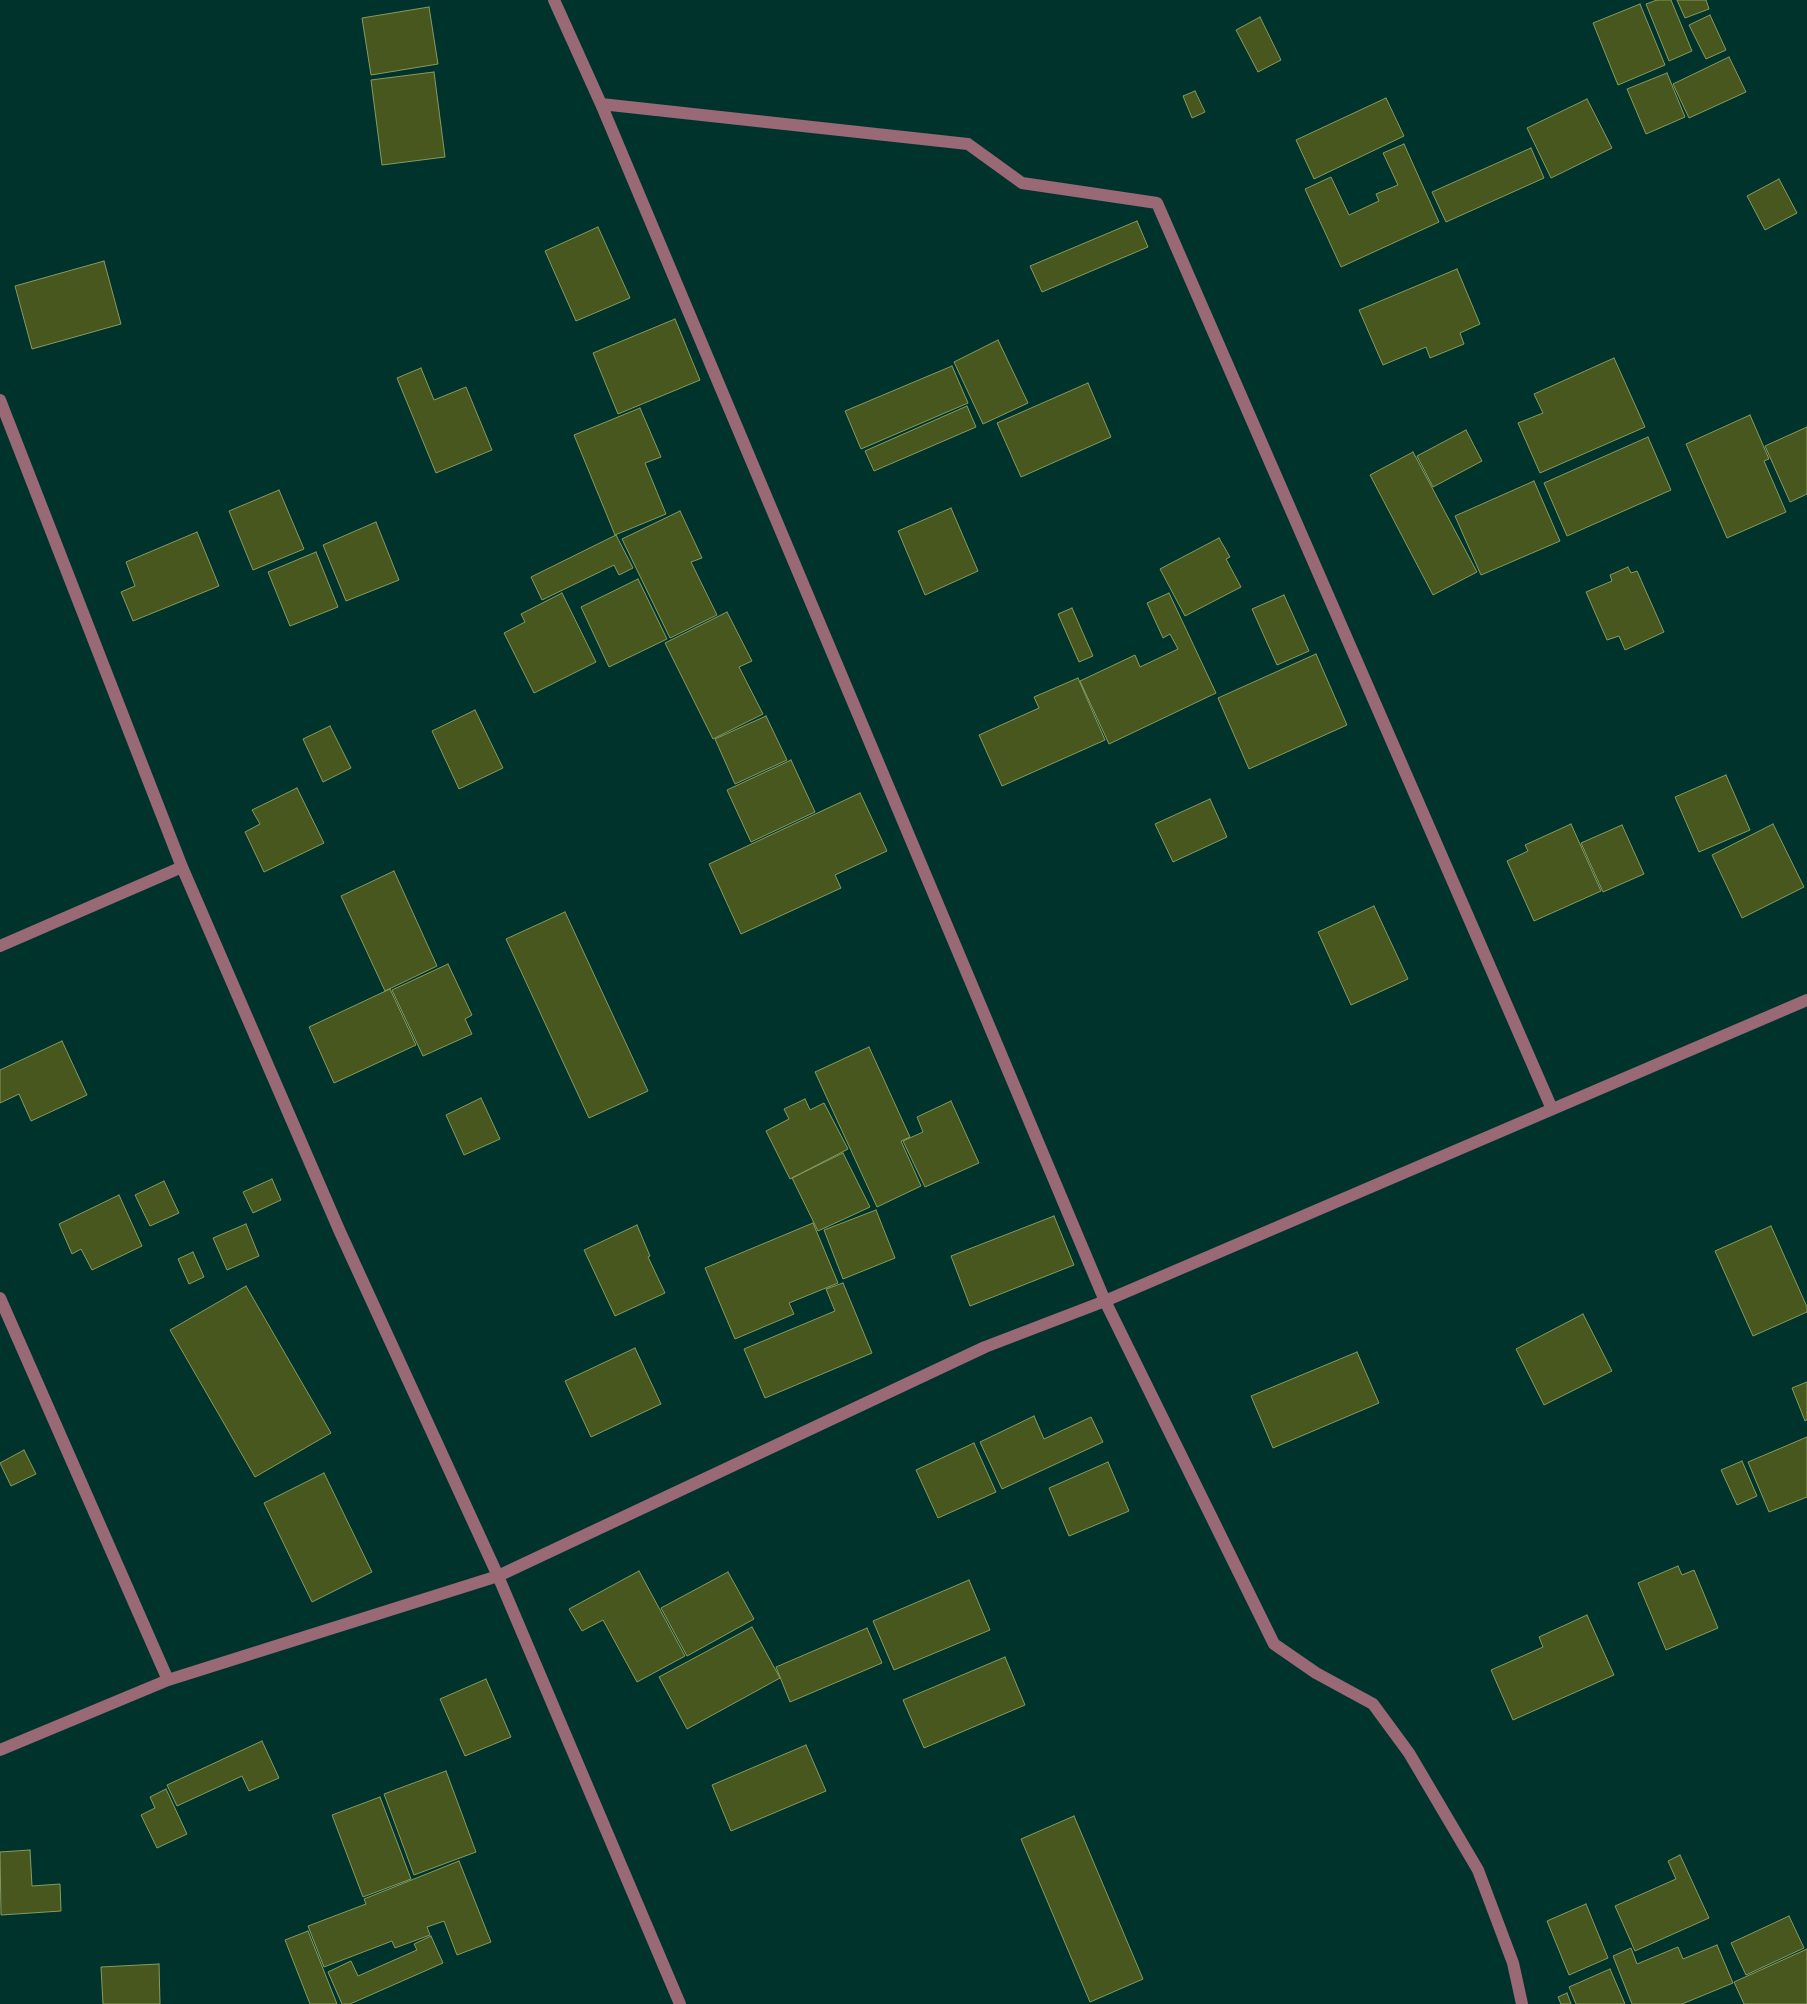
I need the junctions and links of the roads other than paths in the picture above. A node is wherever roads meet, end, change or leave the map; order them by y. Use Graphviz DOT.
graph roads {
  1 [pos="554,0"];
  2 [pos="602,104"];
  3 [pos="0,400"];
  4 [pos="182,867"];
  5 [pos="0,946"];
  6 [pos="1807,1000"];
  7 [pos="1552,1109"];
  8 [pos="0,1298"];
  9 [pos="1105,1301"];
  10 [pos="498,1576"];
  11 [pos="168,1680"];
  12 [pos="0,1750"];
  13 [pos="680,2004"];
  14 [pos="1522,2004"];
  1 -- 2 [label="street"];
  2 -- 7 [label="street"];
  2 -- 9 [label="street"];
  3 -- 4 [label="street"];
  4 -- 5 [label="street"];
  4 -- 10 [label="street"];
  6 -- 7 [label="street"];
  7 -- 9 [label="street"];
  8 -- 11 [label="street"];
  9 -- 10 [label="street"];
  9 -- 14 [label="street"];
  10 -- 11 [label="street"];
  10 -- 13 [label="street"];
  11 -- 12 [label="street"];
}
